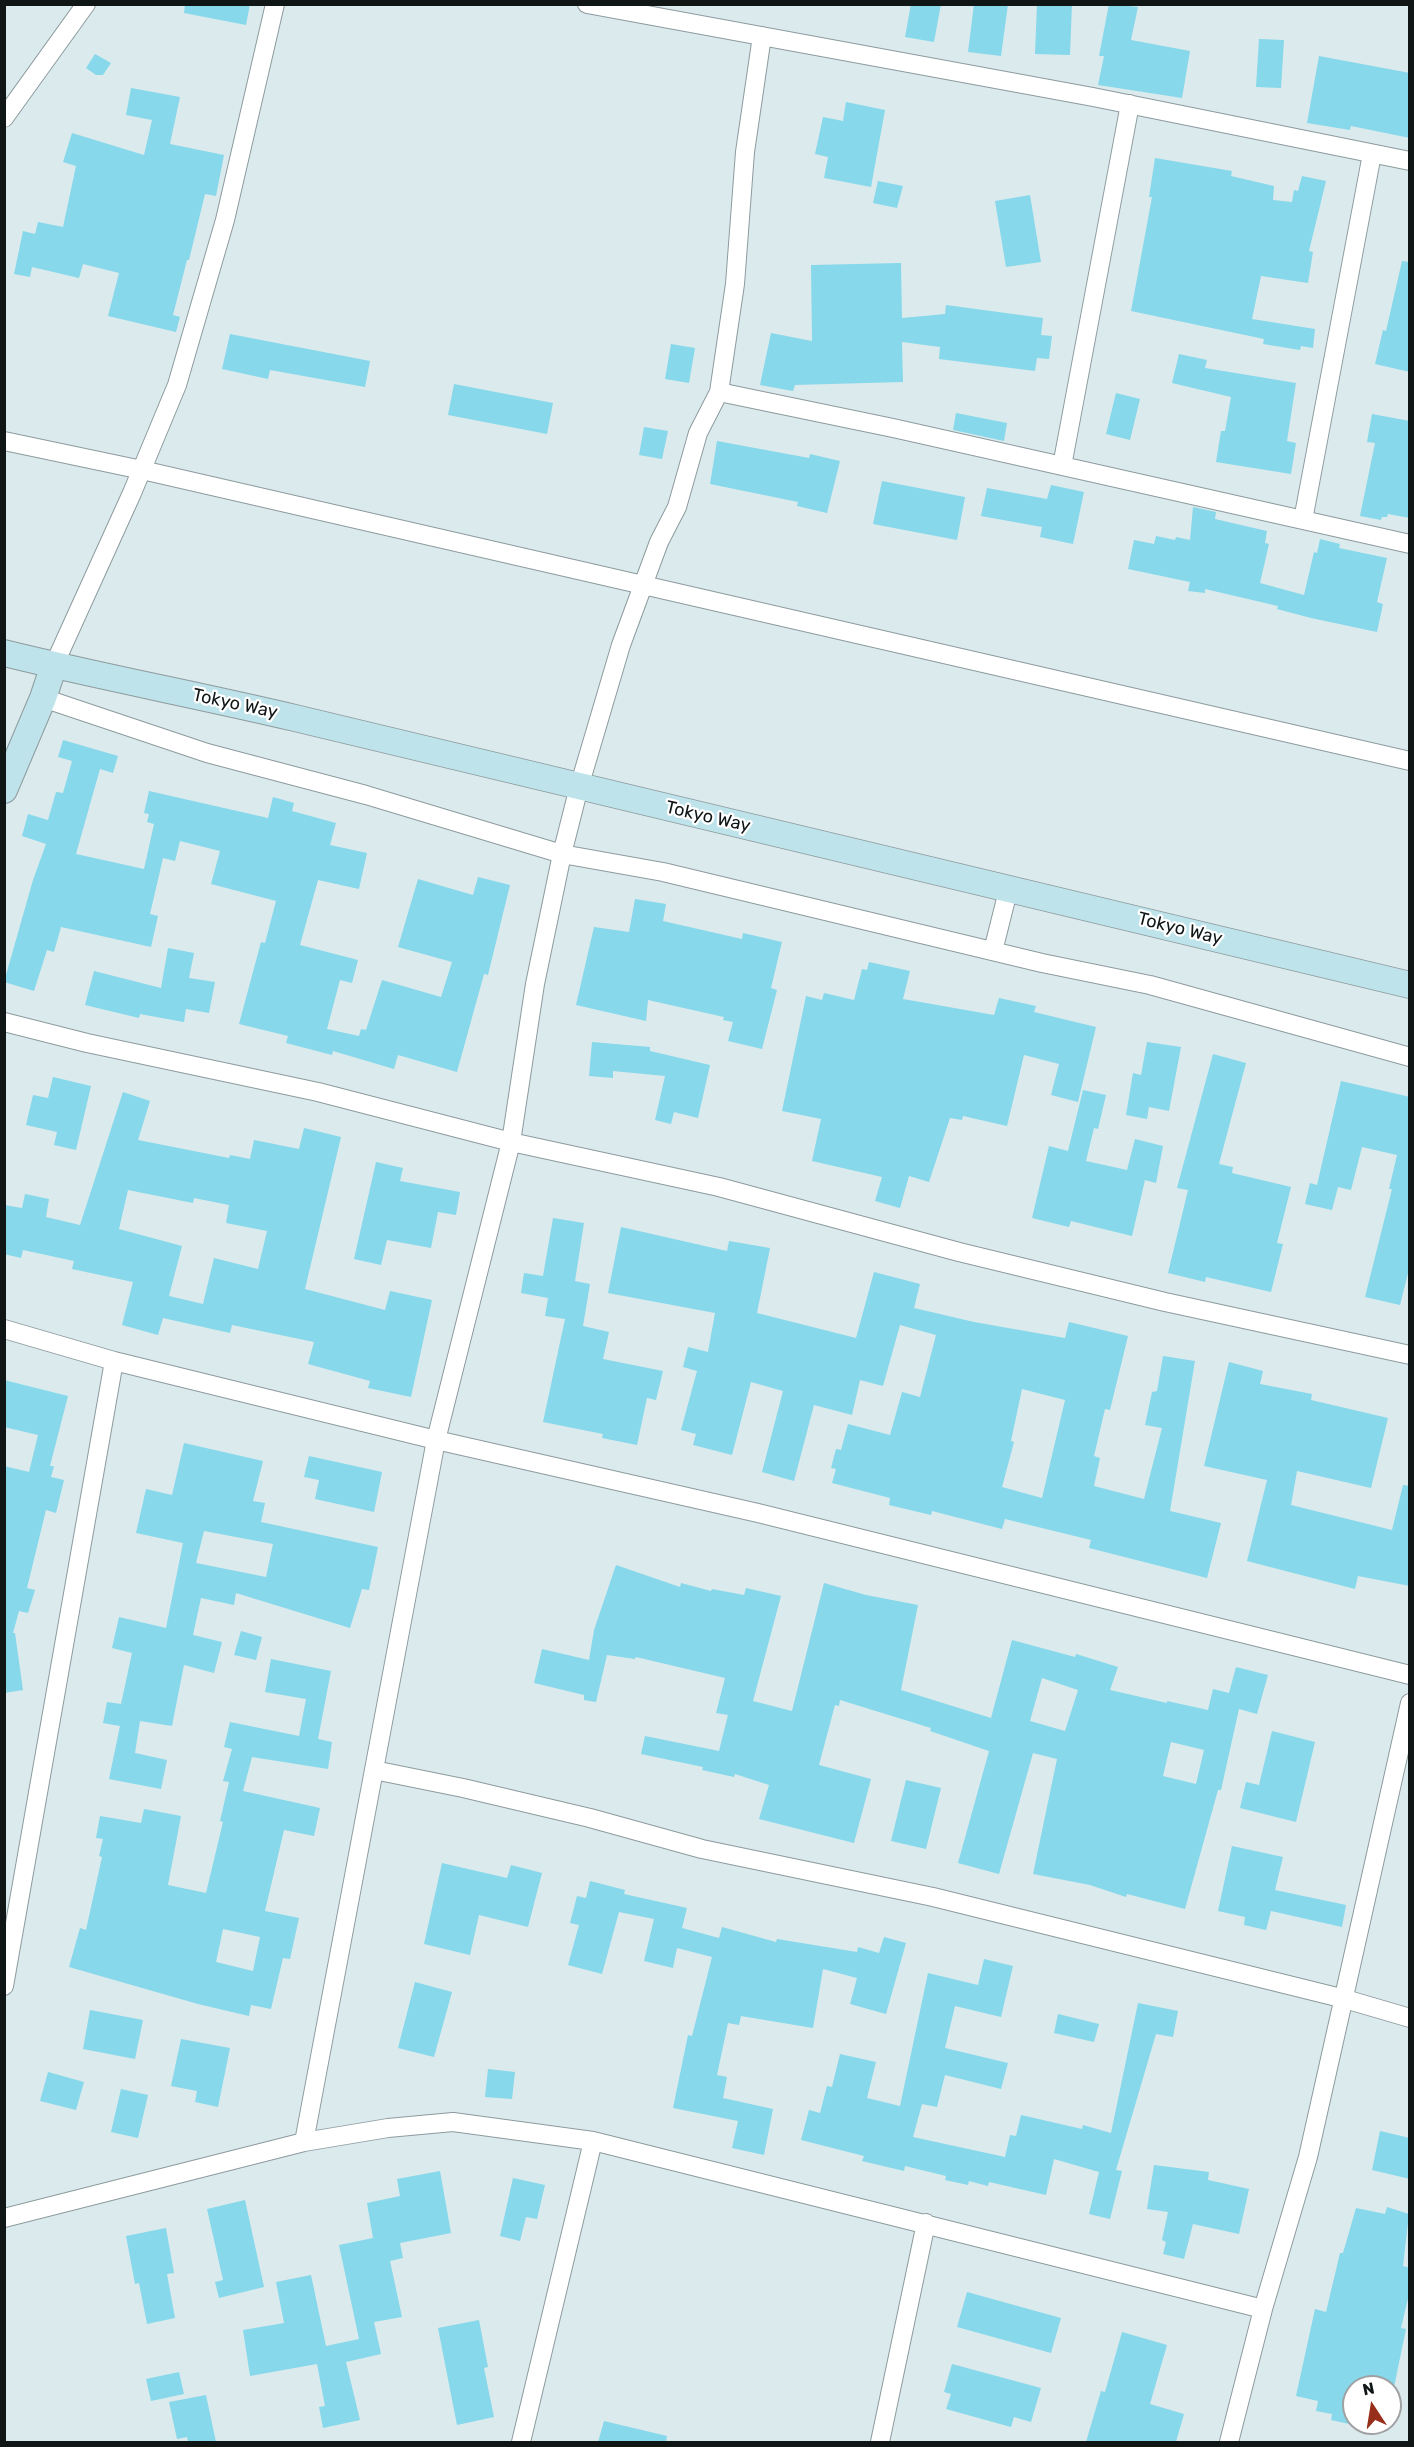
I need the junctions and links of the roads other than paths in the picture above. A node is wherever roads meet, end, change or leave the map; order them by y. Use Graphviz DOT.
graph roads {
  1 [pos="86,4"];
  2 [pos="275,4"];
  3 [pos="587,4"];
  4 [pos="762,36"];
  5 [pos="1130,104"];
  6 [pos="6,114"];
  7 [pos="1372,154"];
  8 [pos="1410,161"];
  9 [pos="719,392"];
  10 [pos="4,441"];
  11 [pos="1062,466"];
  12 [pos="142,470"];
  13 [pos="1303,520"];
  14 [pos="1410,544"];
  15 [pos="642,586"];
  16 [pos="4,653"];
  17 [pos="54,665"];
  18 [pos="43,698"];
  19 [pos="1410,761"];
  20 [pos="579,787"];
  21 [pos="4,790"];
  22 [pos="562,854"];
  23 [pos="1009,886"];
  24 [pos="993,951"];
  25 [pos="1410,985"];
  26 [pos="4,1022"];
  27 [pos="1410,1057"];
  28 [pos="511,1142"];
  29 [pos="4,1329"];
  30 [pos="1410,1355"];
  31 [pos="114,1361"];
  32 [pos="436,1440"];
  33 [pos="1410,1675"];
  34 [pos="1410,1703"];
  35 [pos="374,1770"];
  36 [pos="4,1986"];
  37 [pos="1345,1999"];
  38 [pos="1410,2018"];
  39 [pos="593,2141"];
  40 [pos="304,2142"];
  41 [pos="4,2218"];
  42 [pos="926,2223"];
  43 [pos="1263,2309"];
  44 [pos="521,2442"];
  45 [pos="880,2442"];
  46 [pos="1229,2442"];
  1 -- 6 [label="street"];
  2 -- 12 [label="street"];
  3 -- 4 [label="street"];
  4 -- 5 [label="street"];
  4 -- 9 [label="street"];
  5 -- 7 [label="street"];
  5 -- 11 [label="street"];
  7 -- 8 [label="street"];
  7 -- 13 [label="street"];
  9 -- 11 [label="street"];
  9 -- 15 [label="street"];
  10 -- 12 [label="street"];
  11 -- 13 [label="street"];
  12 -- 15 [label="street"];
  12 -- 17 [label="street"];
  13 -- 14 [label="street"];
  15 -- 19 [label="street"];
  15 -- 20 [label="street"];
  16 -- 17 [label="main road, Tokyo Way"];
  17 -- 18 [label="main road"];
  17 -- 20 [label="main road, Tokyo Way"];
  18 -- 21 [label="main road"];
  18 -- 22 [label="street"];
  20 -- 22 [label="street"];
  20 -- 23 [label="main road, Tokyo Way"];
  22 -- 24 [label="street"];
  22 -- 28 [label="street"];
  23 -- 24 [label="street"];
  23 -- 25 [label="main road, Tokyo Way"];
  24 -- 27 [label="street"];
  26 -- 28 [label="street"];
  28 -- 30 [label="street"];
  28 -- 32 [label="street"];
  29 -- 31 [label="street"];
  31 -- 32 [label="street"];
  31 -- 36 [label="street"];
  32 -- 33 [label="street"];
  32 -- 35 [label="street"];
  34 -- 37 [label="street"];
  35 -- 37 [label="street"];
  35 -- 40 [label="street"];
  37 -- 38 [label="street"];
  37 -- 43 [label="street"];
  39 -- 40 [label="street"];
  39 -- 42 [label="street"];
  39 -- 44 [label="street"];
  40 -- 41 [label="street"];
  42 -- 43 [label="street"];
  42 -- 45 [label="street"];
  43 -- 46 [label="street"];
}
